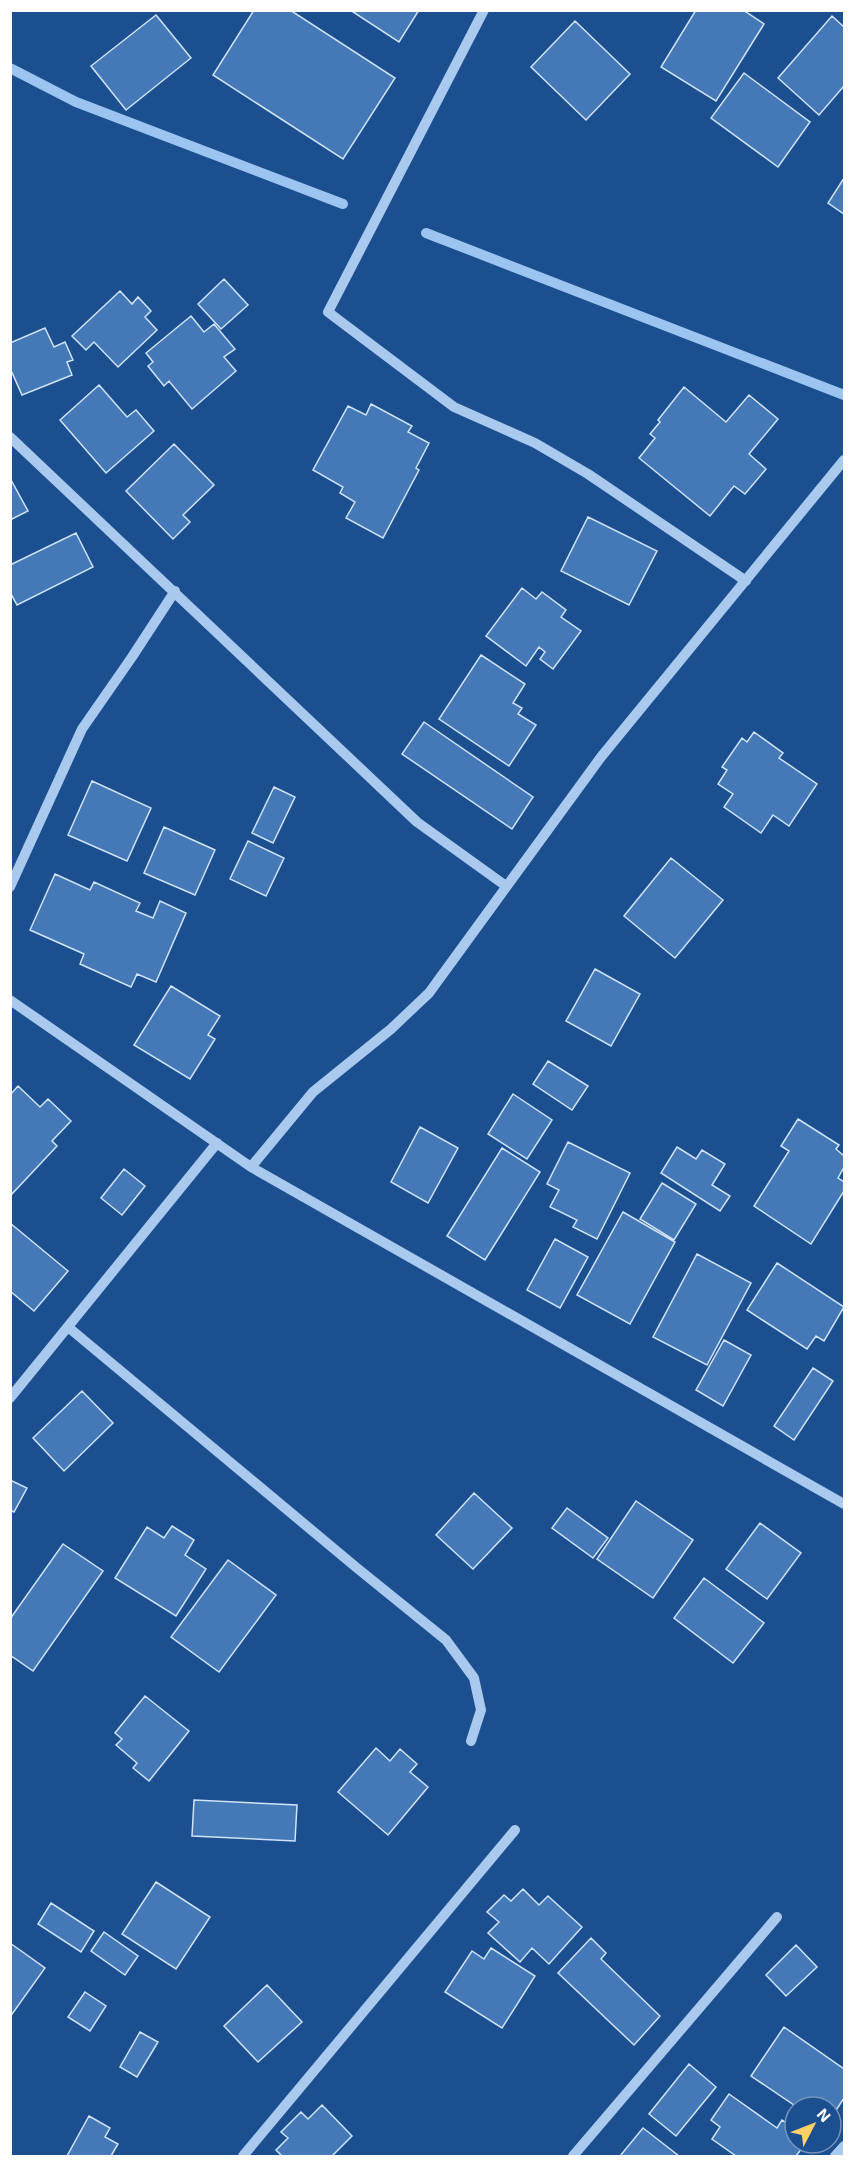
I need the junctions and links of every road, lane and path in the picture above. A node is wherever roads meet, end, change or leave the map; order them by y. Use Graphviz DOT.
graph roads {
  1 [pos="484,10"];
  2 [pos="10,437"];
  3 [pos="844,460"];
  4 [pos="746,581"];
  5 [pos="175,591"];
  6 [pos="506,886"];
  7 [pos="10,887"];
  8 [pos="10,1000"];
  9 [pos="217,1143"];
  10 [pos="251,1167"];
  11 [pos="68,1327"];
  12 [pos="10,1398"];
  13 [pos="844,1504"];
  14 [pos="471,1741"];
  15 [pos="515,1830"];
  16 [pos="777,1917"];
  17 [pos="844,2146"];
  18 [pos="243,2157"];
  19 [pos="573,2157"];
  20 [pos="835,2157"];
  1 -- 4 [label="street"];
  2 -- 5 [label="street"];
  3 -- 4 [label="street"];
  4 -- 6 [label="street"];
  5 -- 6 [label="street"];
  5 -- 7 [label="street"];
  6 -- 10 [label="street"];
  8 -- 9 [label="street"];
  9 -- 10 [label="street"];
  9 -- 11 [label="street"];
  10 -- 13 [label="street"];
  11 -- 12 [label="street"];
  11 -- 14 [label="street"];
  15 -- 18 [label="street"];
  16 -- 19 [label="street"];
  17 -- 20 [label="street"];
}
